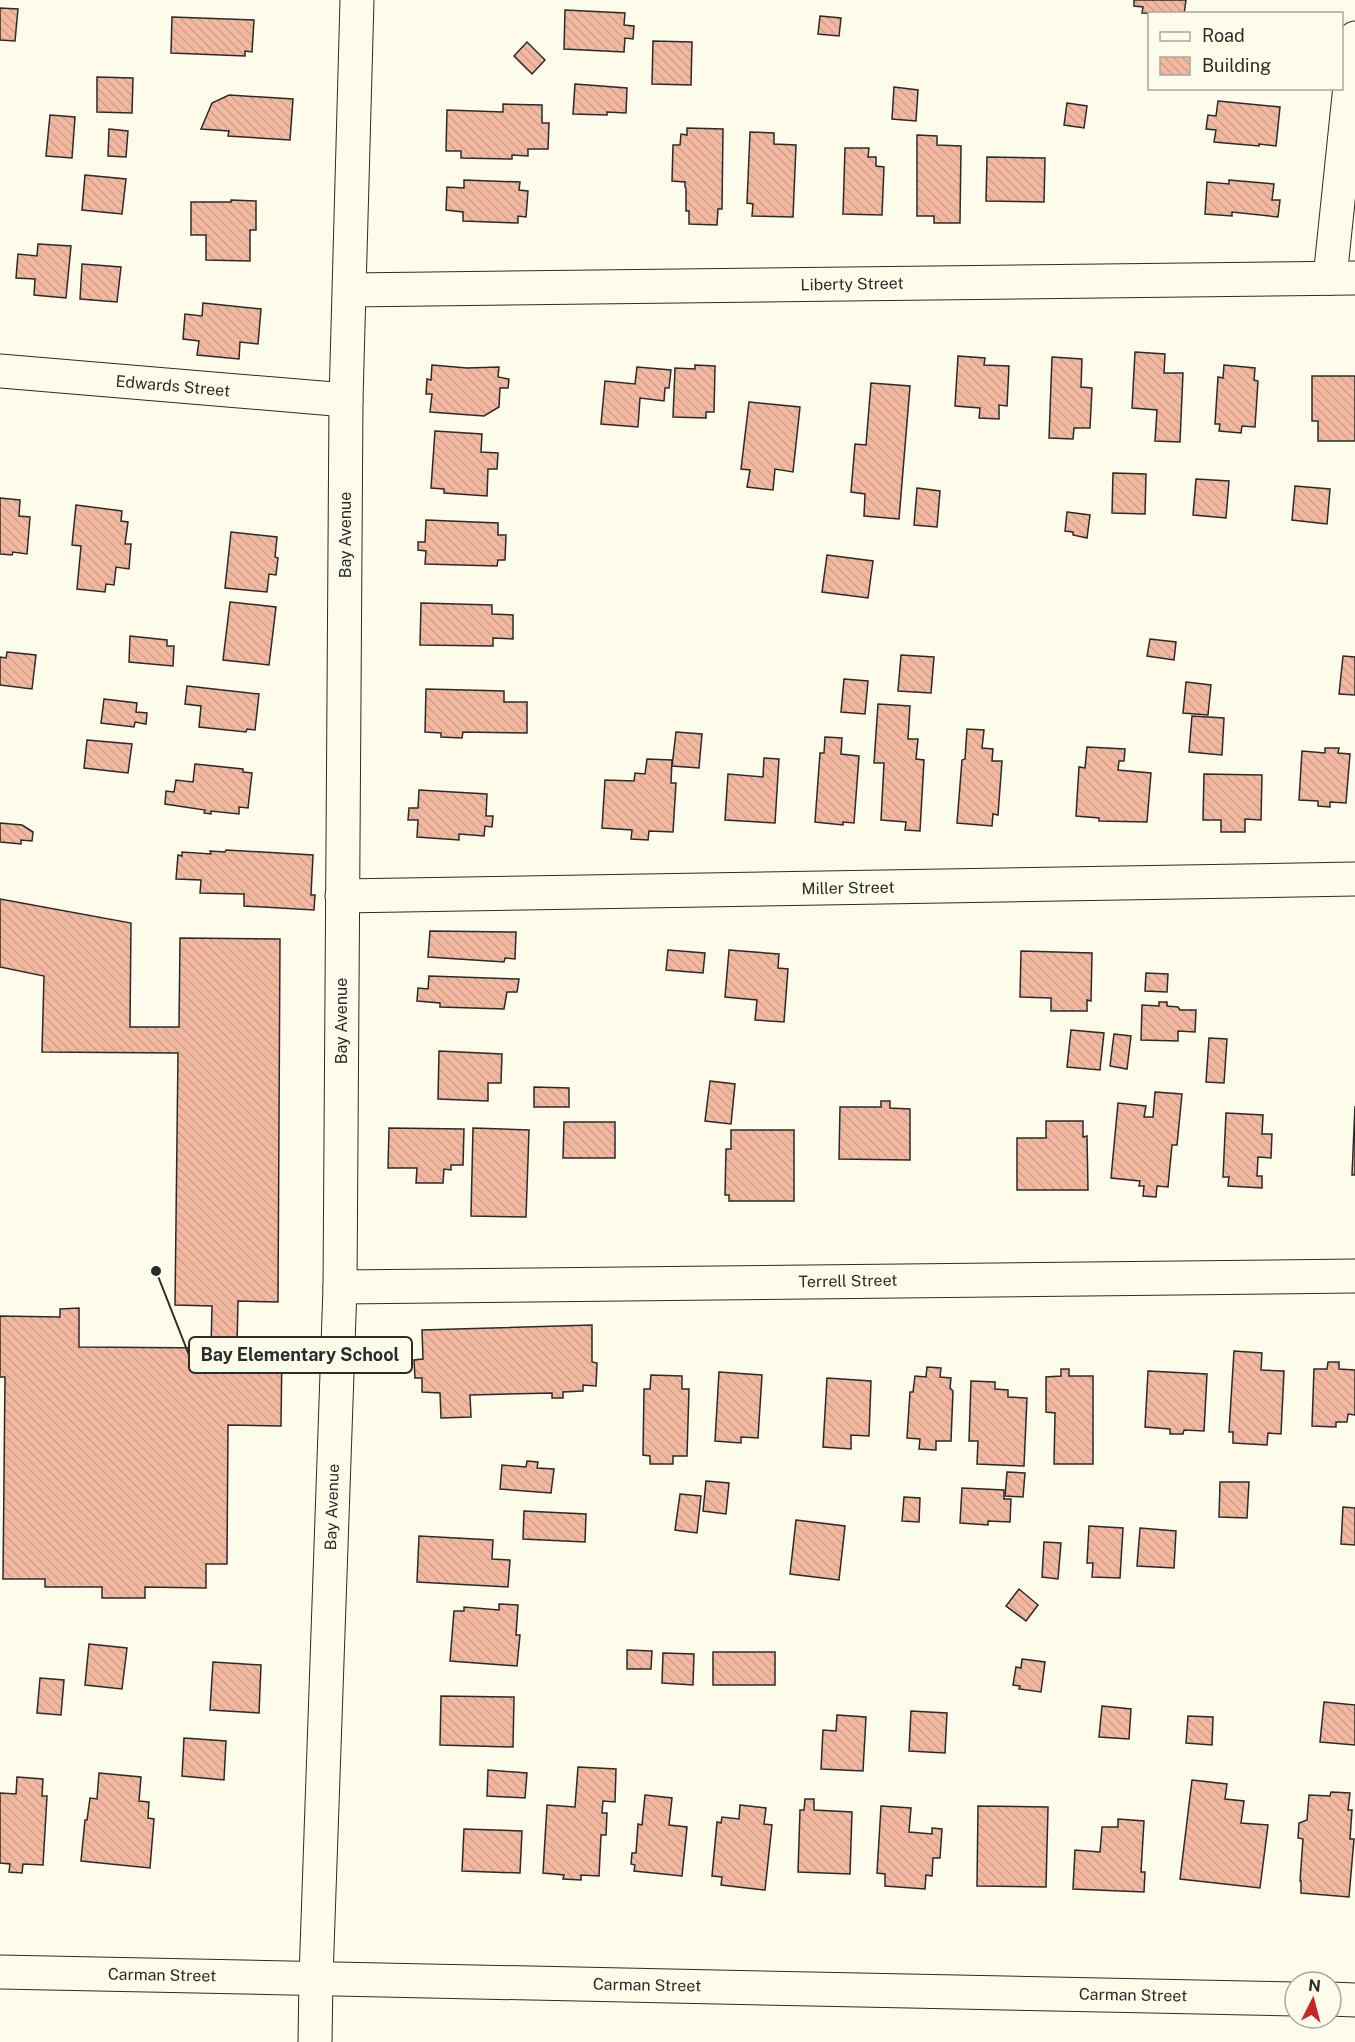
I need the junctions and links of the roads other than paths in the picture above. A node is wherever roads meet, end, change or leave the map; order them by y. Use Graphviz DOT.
graph roads {
  1 [pos="357,0"];
  2 [pos="1355,38"];
  3 [pos="1342,278"];
  4 [pos="350,290"];
  5 [pos="0,371"];
  6 [pos="346,400"];
  7 [pos="1355,879"];
  8 [pos="342,896"];
  9 [pos="1355,1275"];
  10 [pos="340,1287"];
  11 [pos="0,1971"];
  12 [pos="316,1978"];
  13 [pos="1283,1999"];
  14 [pos="315,2042"];
  1 -- 4 [label="street, Bay Avenue"];
  2 -- 3 [label="street"];
  3 -- 4 [label="street, Liberty Street"];
  4 -- 6 [label="street, Bay Avenue"];
  5 -- 6 [label="street, Edwards Street"];
  6 -- 8 [label="street, Bay Avenue"];
  7 -- 8 [label="street, Miller Street"];
  8 -- 10 [label="street, Bay Avenue"];
  9 -- 10 [label="street, Terrell Street"];
  10 -- 12 [label="street, Bay Avenue"];
  11 -- 12 [label="street, Carman Street"];
  12 -- 13 [label="street, Carman Street"];
  12 -- 14 [label="street, Bay Avenue"];
}
